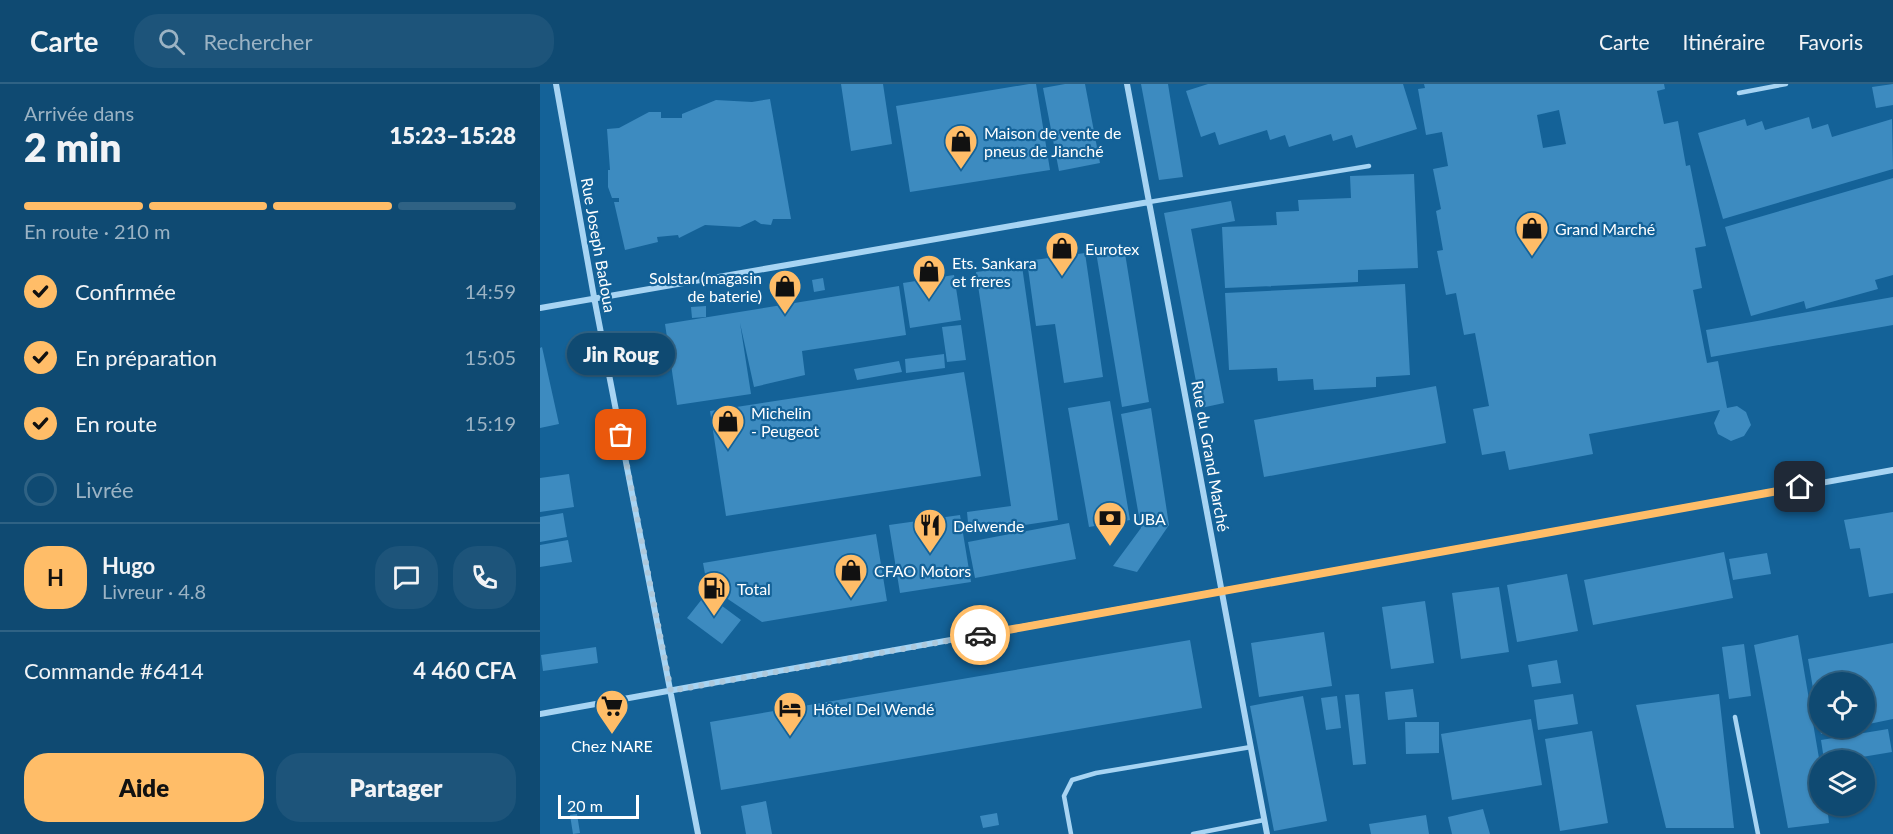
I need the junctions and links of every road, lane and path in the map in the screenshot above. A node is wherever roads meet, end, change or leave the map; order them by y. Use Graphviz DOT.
graph roads {
  1 [pos="556,84"];
  2 [pos="1127,84"];
  3 [pos="1786,84"];
  4 [pos="1739,93"];
  5 [pos="1369,166"];
  6 [pos="1149,202"];
  7 [pos="594,297"];
  8 [pos="540,308"];
  9 [pos="1893,470"];
  10 [pos="1222,591"];
  11 [pos="671,691"];
  12 [pos="540,714"];
  13 [pos="1735,717"];
  14 [pos="1251,747"];
  15 [pos="1264,820"];
  16 [pos="698,834"];
  17 [pos="1071,834"];
  18 [pos="1193,834"];
  19 [pos="1267,834"];
  20 [pos="1758,834"];
  1 -- 7 [label="street, Rue Joseph Badoua"];
  2 -- 6 [label="street, Rue du Grand Marché"];
  3 -- 4 [label="lane"];
  5 -- 6 [label="lane"];
  6 -- 7 [label="street"];
  6 -- 10 [label="street, Rue du Grand Marché"];
  7 -- 8 [label="street"];
  7 -- 11 [label="street, Rue Joseph Badoua"];
  9 -- 10 [label="street"];
  10 -- 11 [label="street"];
  10 -- 14 [label="street, Rue du Grand Marché"];
  11 -- 12 [label="street"];
  11 -- 16 [label="street, Rue Joseph Badoua"];
  13 -- 20 [label="lane"];
  14 -- 15 [label="street, Rue du Grand Marché"];
  14 -- 17 [label="lane"];
  15 -- 18 [label="lane"];
  15 -- 19 [label="street, Rue du Grand Marché"];
}
